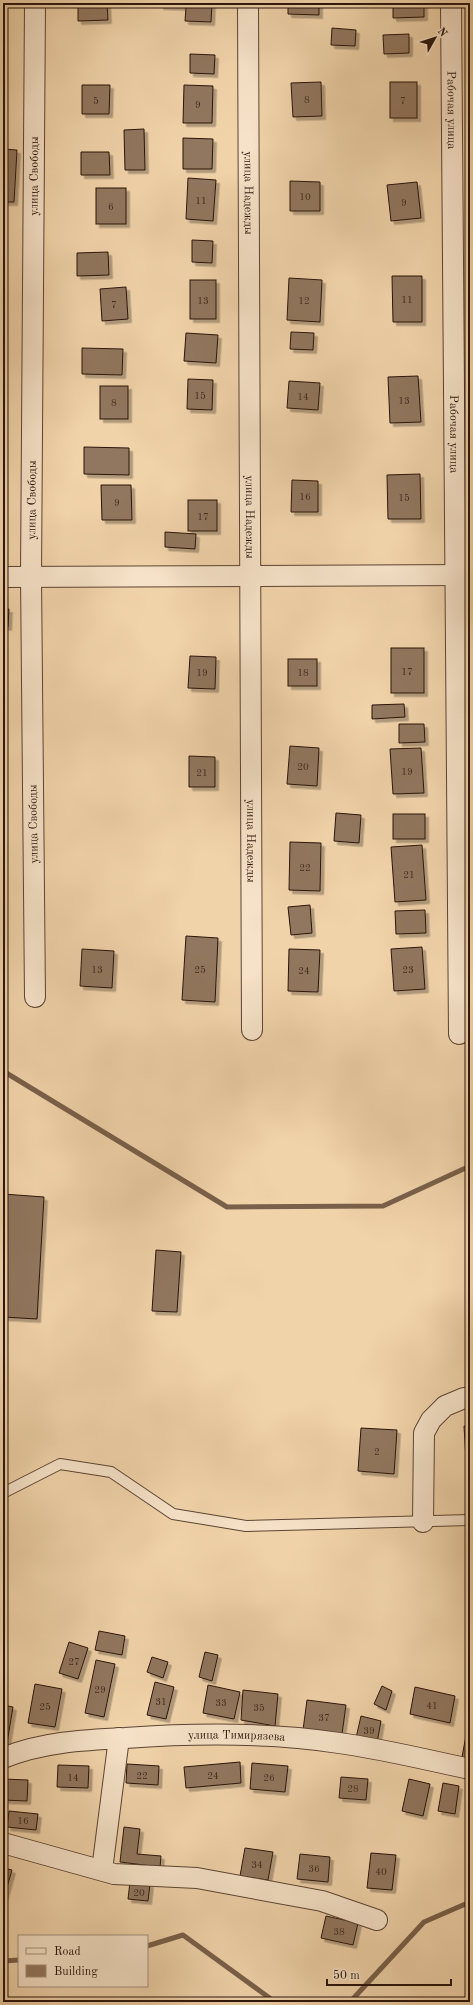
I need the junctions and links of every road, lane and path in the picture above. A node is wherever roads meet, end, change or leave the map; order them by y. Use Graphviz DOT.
graph roads {
  1 [pos="35,3"];
  2 [pos="248,3"];
  3 [pos="451,3"];
  4 [pos="463,575"];
  5 [pos="3,576"];
  6 [pos="31,576"];
  7 [pos="250,576"];
  8 [pos="35,997"];
  9 [pos="252,1030"];
  10 [pos="459,1034"];
  11 [pos="470,1398"];
  12 [pos="3,1493"];
  13 [pos="470,1520"];
  14 [pos="423,1522"];
  15 [pos="119,1738"];
  16 [pos="3,1758"];
  17 [pos="470,1769"];
  18 [pos="3,1843"];
  19 [pos="102,1870"];
  20 [pos="378,1920"];
  1 -- 6 [label="street, улица Свободы"];
  2 -- 7 [label="street, улица Надежды"];
  3 -- 4 [label="street, Рабочая улица"];
  4 -- 7 [label="street"];
  4 -- 10 [label="street, Рабочая улица"];
  5 -- 6 [label="street"];
  6 -- 7 [label="street"];
  6 -- 8 [label="street, улица Свободы"];
  7 -- 9 [label="street, улица Надежды"];
  11 -- 14 [label="street"];
  12 -- 14 [label="lane"];
  13 -- 14 [label="lane"];
  15 -- 16 [label="street, улица Тимирязева"];
  15 -- 17 [label="street, улица Тимирязева"];
  15 -- 19 [label="street"];
  18 -- 19 [label="street"];
  19 -- 20 [label="street"];
}
